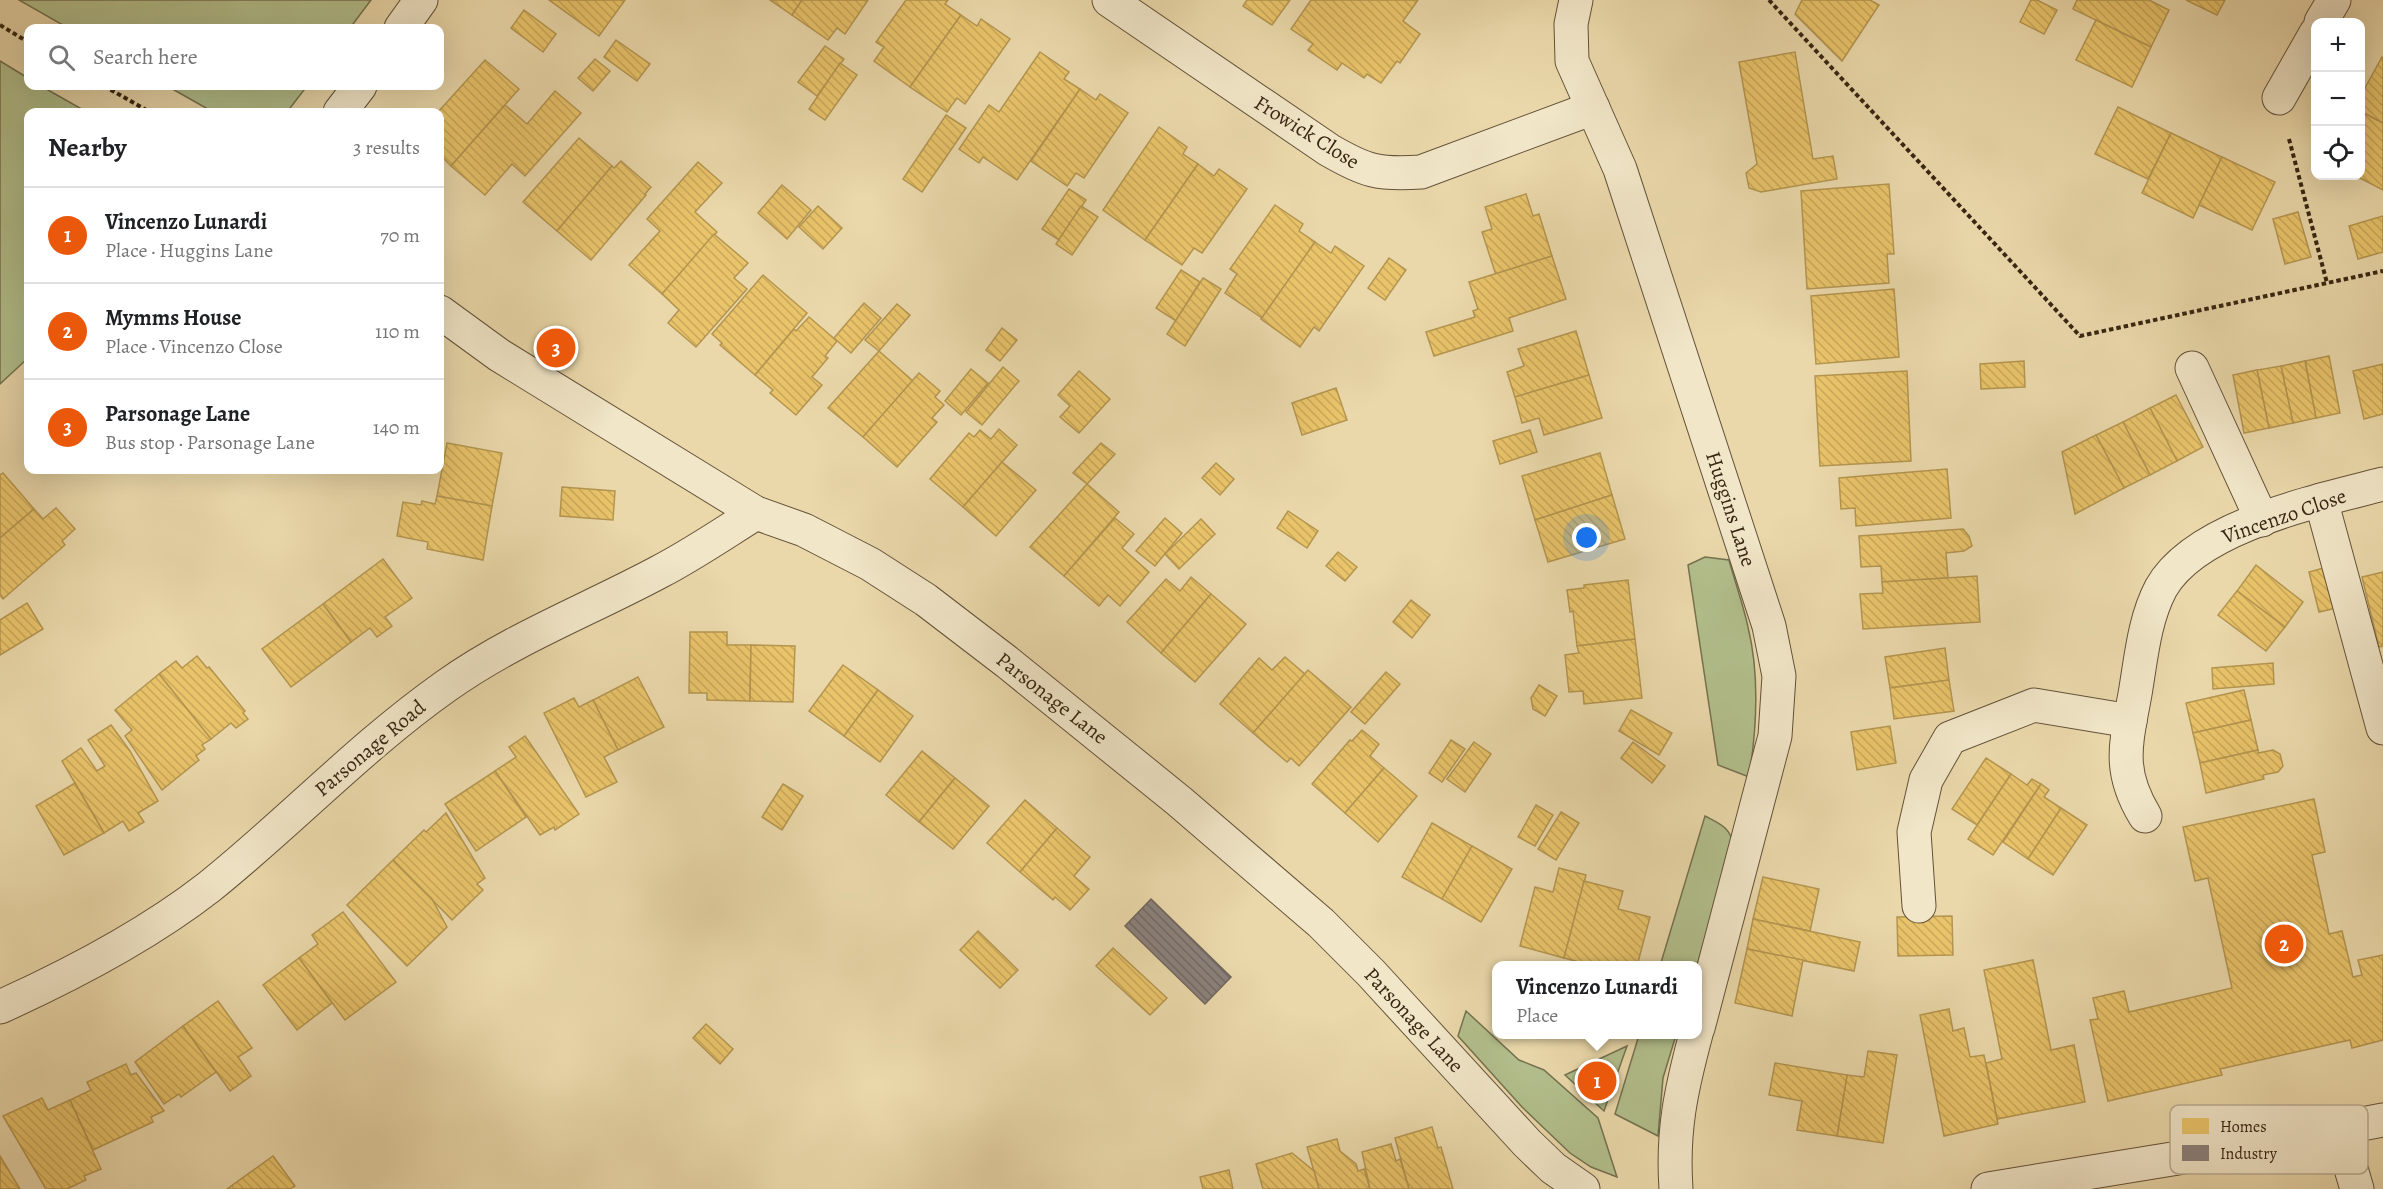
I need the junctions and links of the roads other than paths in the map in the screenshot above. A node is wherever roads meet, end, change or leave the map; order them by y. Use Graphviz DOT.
graph roads {
  1 [pos="422,0"];
  2 [pos="1109,0"];
  3 [pos="1576,0"];
  4 [pos="2334,0"];
  5 [pos="2323,18"];
  6 [pos="404,24"];
  7 [pos="2311,42"];
  8 [pos="357,90"];
  9 [pos="2279,98"];
  10 [pos="343,108"];
  11 [pos="1593,108"];
  12 [pos="444,315"];
  13 [pos="2192,368"];
  14 [pos="2383,484"];
  15 [pos="2321,500"];
  16 [pos="756,513"];
  17 [pos="2262,520"];
  18 [pos="2130,721"];
  19 [pos="2383,728"];
  20 [pos="2145,816"];
  21 [pos="1919,906"];
  22 [pos="0,1007"];
  23 [pos="1702,1013"];
  24 [pos="1695,1039"];
  25 [pos="2383,1120"];
  26 [pos="2368,1123"];
  27 [pos="2170,1160"];
  28 [pos="2353,1174"];
  29 [pos="2022,1186"];
  30 [pos="1584,1189"];
  31 [pos="1676,1189"];
  32 [pos="1988,1189"];
  33 [pos="2357,1189"];
  1 -- 6 [label="street"];
  2 -- 11 [label="street, Frowick Close"];
  3 -- 11 [label="street, Huggins Lane"];
  4 -- 5 [label="street"];
  7 -- 9 [label="street"];
  8 -- 10 [label="street"];
  11 -- 23 [label="street, Huggins Lane"];
  12 -- 16 [label="street, Parsonage Lane"];
  13 -- 17 [label="street"];
  14 -- 15 [label="street, Vincenzo Close"];
  15 -- 17 [label="street, Vincenzo Close"];
  15 -- 19 [label="street"];
  16 -- 22 [label="street, Parsonage Road"];
  16 -- 30 [label="street, Parsonage Lane"];
  17 -- 18 [label="street, Vincenzo Close"];
  18 -- 20 [label="street, Vincenzo Close"];
  18 -- 21 [label="street"];
  24 -- 31 [label="street"];
  25 -- 26 [label="street"];
  27 -- 29 [label="street"];
  28 -- 33 [label="street"];
  29 -- 32 [label="street"];
}
